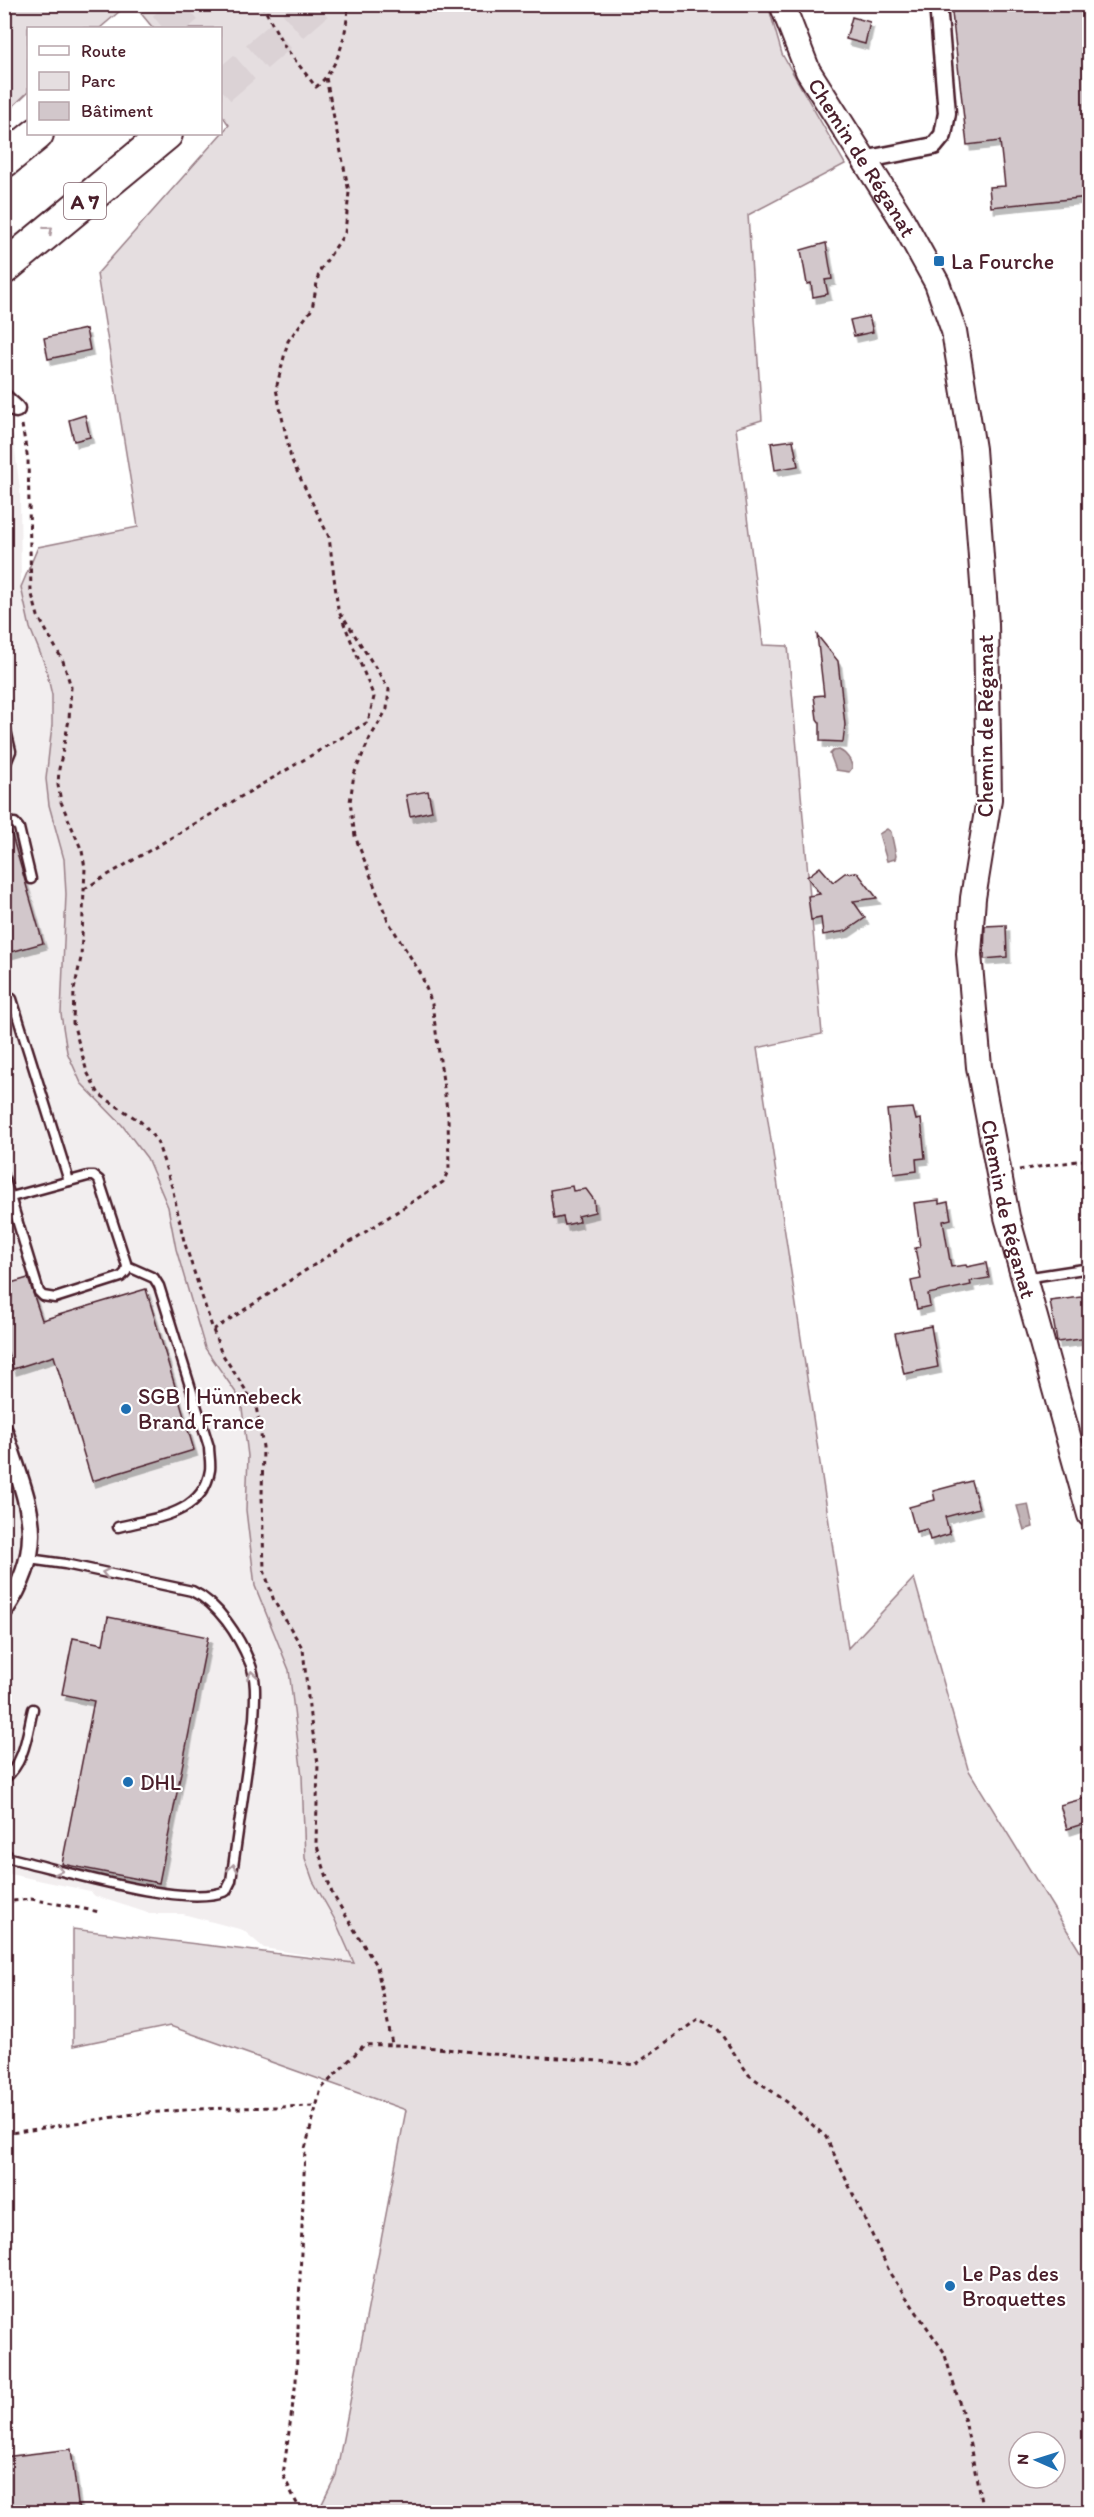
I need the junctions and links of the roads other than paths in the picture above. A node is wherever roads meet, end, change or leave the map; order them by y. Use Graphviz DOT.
graph roads {
  1 [pos="782,4"];
  2 [pos="938,4"];
  3 [pos="36,135"];
  4 [pos="165,135"];
  5 [pos="863,160"];
  6 [pos="4,161"];
  7 [pos="4,268"];
  8 [pos="4,722"];
  9 [pos="4,768"];
  10 [pos="4,823"];
  11 [pos="31,879"];
  12 [pos="4,993"];
  13 [pos="4,1177"];
  14 [pos="69,1181"];
  15 [pos="8,1198"];
  16 [pos="127,1266"];
  17 [pos="1089,1268"];
  18 [pos="1024,1278"];
  19 [pos="4,1431"];
  20 [pos="1089,1515"];
  21 [pos="118,1527"];
  22 [pos="29,1559"];
  23 [pos="4,1611"];
  24 [pos="33,1709"];
  25 [pos="4,1779"];
  26 [pos="4,1851"];
  1 -- 5 [label="street, Chemin de Réganat"];
  2 -- 5 [label="street"];
  3 -- 6 [label="highway"];
  7 -- 4 [label="highway, A 7, one-way"];
  5 -- 18 [label="street, Chemin de Réganat"];
  8 -- 9 [label="lane"];
  10 -- 11 [label="lane"];
  12 -- 14 [label="lane"];
  13 -- 15 [label="lane"];
  14 -- 15 [label="lane"];
  14 -- 16 [label="lane"];
  15 -- 16 [label="lane"];
  16 -- 21 [label="lane"];
  17 -- 18 [label="lane"];
  18 -- 20 [label="street, Chemin de Réganat"];
  19 -- 22 [label="street"];
  22 -- 23 [label="street"];
  26 -- 22 [label="lane, one-way"];
  24 -- 25 [label="lane"];
}
